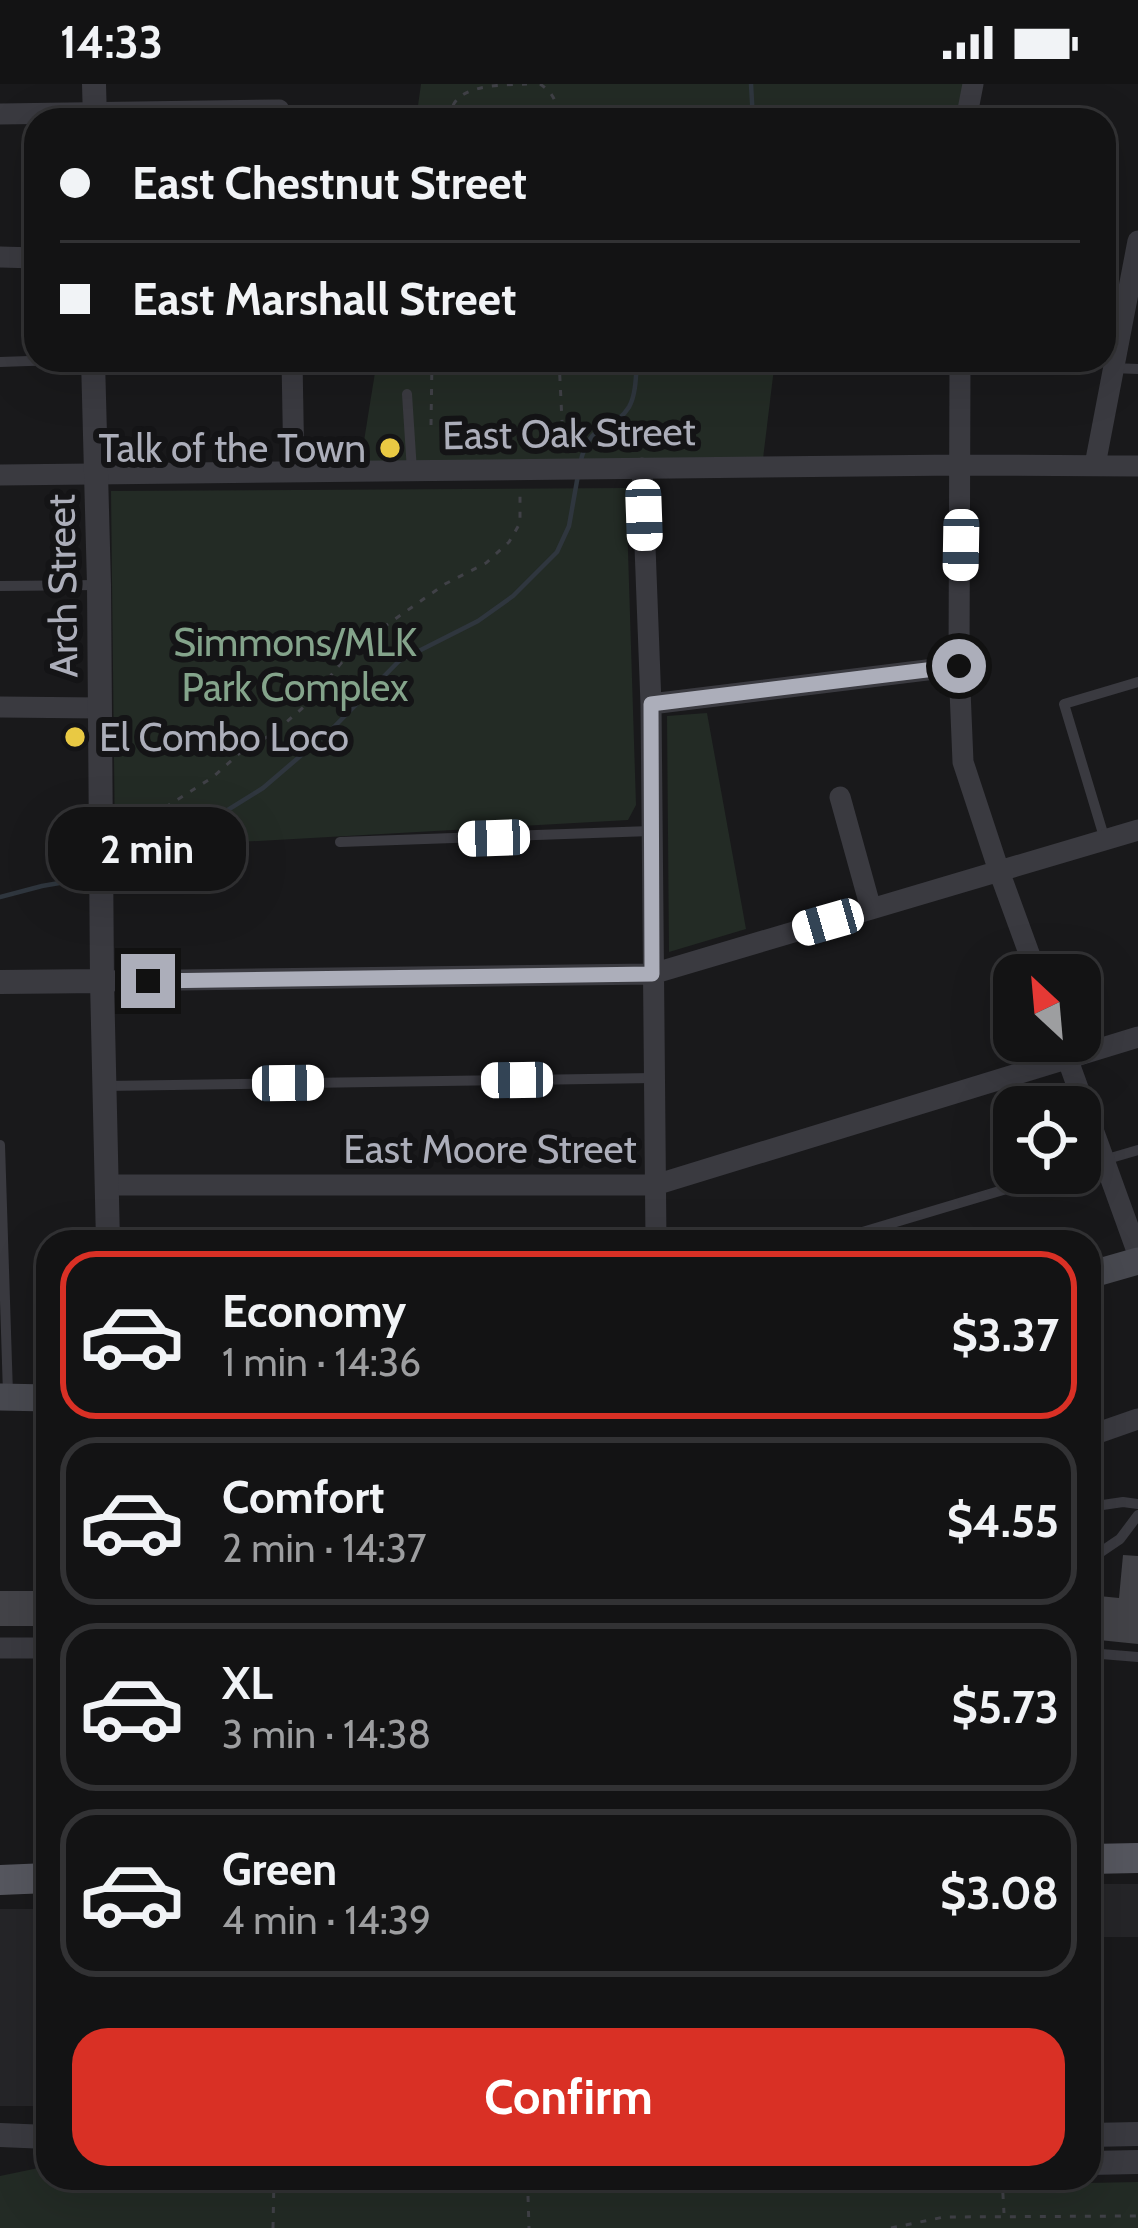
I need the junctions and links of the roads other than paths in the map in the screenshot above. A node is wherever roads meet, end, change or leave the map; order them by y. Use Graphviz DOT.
graph roads {
  1 [pos="1138,241"];
  2 [pos="1116,353"];
  3 [pos="93,372"];
  4 [pos="292,372"];
  5 [pos="960,372"];
  6 [pos="1112,372"];
  7 [pos="407,394"];
  8 [pos="961,465"];
  9 [pos="1095,465"];
  10 [pos="1138,466"];
  11 [pos="642,468"];
  12 [pos="412,471"];
  13 [pos="294,472"];
  14 [pos="96,474"];
  15 [pos="0,475"];
  16 [pos="99,585"];
  17 [pos="0,586"];
  18 [pos="959,666"];
  19 [pos="1138,682"];
  20 [pos="651,704"];
  21 [pos="0,707"];
  22 [pos="100,708"];
  23 [pos="840,796"];
  24 [pos="1138,830"];
  25 [pos="651,831"];
  26 [pos="1105,840"];
  27 [pos="340,842"];
  28 [pos="999,871"];
  29 [pos="872,909"];
  30 [pos="1029,954"];
  31 [pos="652,974"];
  32 [pos="102,981"];
  33 [pos="0,982"];
  34 [pos="1138,1037"];
  35 [pos="1101,1044"];
  36 [pos="1029,1062"];
  37 [pos="1069,1062"];
  38 [pos="654,1078"];
  39 [pos="105,1086"];
  40 [pos="0,1145"];
  41 [pos="1138,1150"];
  42 [pos="1104,1160"];
  43 [pos="1101,1161"];
  44 [pos="107,1185"];
  45 [pos="655,1185"];
  46 [pos="993,1193"];
  47 [pos="108,1230"];
  48 [pos="656,1230"];
  49 [pos="869,1230"];
  50 [pos="1138,1258"];
  51 [pos="1101,1271"];
  52 [pos="2,1275"];
  53 [pos="4,1397"];
  54 [pos="36,1398"];
  55 [pos="1138,1419"];
  56 [pos="1101,1432"];
  57 [pos="1138,1504"];
  58 [pos="1101,1505"];
  59 [pos="1138,1515"];
  60 [pos="1101,1552"];
  61 [pos="0,1648"];
  62 [pos="36,1648"];
  63 [pos="1101,1654"];
  64 [pos="1138,1657"];
  65 [pos="1138,1858"];
  66 [pos="1101,1859"];
  67 [pos="36,1878"];
  68 [pos="0,1880"];
  69 [pos="1101,2134"];
  70 [pos="1138,2134"];
  71 [pos="0,2135"];
  72 [pos="36,2136"];
  73 [pos="1138,2162"];
  74 [pos="1101,2163"];
  1 -- 2 [label="street"];
  3 -- 14 [label="street, Arch Street"];
  4 -- 13 [label="street"];
  5 -- 8 [label="street"];
  6 -- 9 [label="street"];
  7 -- 12 [label="lane"];
  8 -- 9 [label="street, East Oak Street"];
  8 -- 11 [label="street, East Oak Street"];
  8 -- 18 [label="street"];
  9 -- 10 [label="street, East Oak Street"];
  11 -- 12 [label="street, East Oak Street"];
  11 -- 20 [label="street"];
  12 -- 13 [label="street, East Oak Street"];
  13 -- 14 [label="street, East Oak Street"];
  14 -- 15 [label="street, East Oak Street"];
  14 -- 16 [label="street, Arch Street"];
  16 -- 17 [label="lane"];
  16 -- 22 [label="street, Arch Street"];
  18 -- 20 [label="street"];
  18 -- 28 [label="street"];
  19 -- 26 [label="lane"];
  20 -- 25 [label="street"];
  21 -- 22 [label="street"];
  22 -- 32 [label="street, Arch Street"];
  23 -- 29 [label="street"];
  24 -- 26 [label="street"];
  25 -- 27 [label="lane"];
  25 -- 31 [label="street"];
  26 -- 28 [label="street"];
  28 -- 29 [label="street"];
  28 -- 30 [label="street"];
  29 -- 31 [label="street"];
  31 -- 32 [label="street"];
  31 -- 38 [label="street"];
  32 -- 33 [label="street"];
  32 -- 39 [label="street, Arch Street"];
  34 -- 35 [label="street, East Moore Street"];
  36 -- 45 [label="street, East Moore Street"];
  37 -- 42 [label="street"];
  38 -- 39 [label="lane"];
  38 -- 45 [label="street"];
  39 -- 44 [label="street, Arch Street"];
  40 -- 52 [label="lane"];
  41 -- 42 [label="lane"];
  42 -- 43 [label="lane"];
  42 -- 50 [label="street"];
  44 -- 45 [label="street, East Moore Street"];
  44 -- 47 [label="street, Arch Street"];
  45 -- 48 [label="street"];
  46 -- 49 [label="lane"];
  50 -- 51 [label="main road"];
  52 -- 53 [label="lane"];
  53 -- 54 [label="main road"];
  55 -- 56 [label="street"];
  57 -- 58 [label="lane"];
  59 -- 60 [label="lane"];
  61 -- 62 [label="street"];
  63 -- 64 [label="lane"];
  65 -- 66 [label="main road"];
  67 -- 68 [label="main road"];
  69 -- 70 [label="street"];
  71 -- 72 [label="street"];
  73 -- 74 [label="street"];
}
